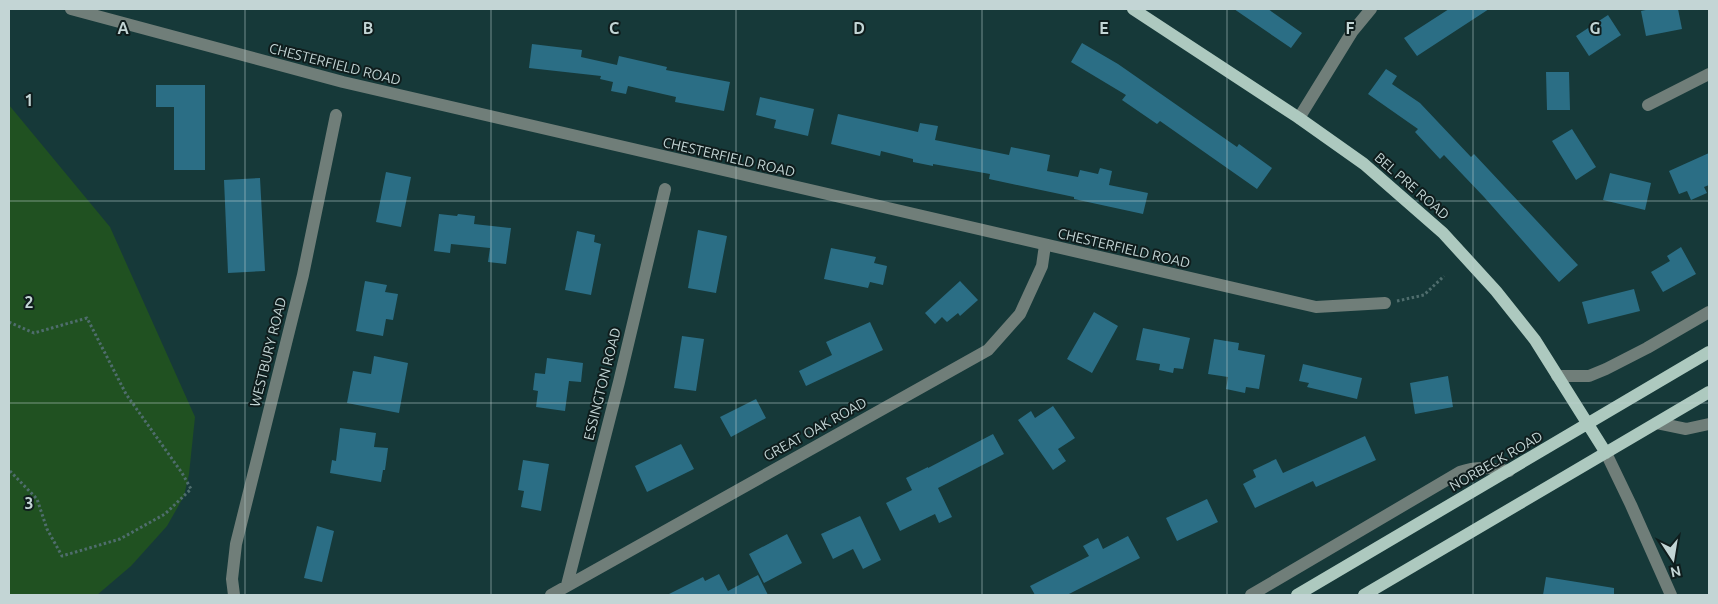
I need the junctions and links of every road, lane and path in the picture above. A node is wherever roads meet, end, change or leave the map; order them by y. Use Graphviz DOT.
graph roads {
  1 [pos="71,9"];
  2 [pos="1133,9"];
  3 [pos="1370,9"];
  4 [pos="1709,74"];
  5 [pos="1648,105"];
  6 [pos="336,115"];
  7 [pos="1299,118"];
  8 [pos="665,190"];
  9 [pos="1045,245"];
  10 [pos="1444,276"];
  11 [pos="1385,304"];
  12 [pos="1709,312"];
  13 [pos="9,322"];
  14 [pos="1709,352"];
  15 [pos="1557,376"];
  16 [pos="1709,392"];
  17 [pos="1657,423"];
  18 [pos="1709,424"];
  19 [pos="1588,425"];
  20 [pos="1606,453"];
  21 [pos="9,470"];
  22 [pos="1509,471"];
  23 [pos="567,585"];
  24 [pos="234,595"];
  25 [pos="551,595"];
  26 [pos="1251,595"];
  27 [pos="1297,595"];
  28 [pos="1364,595"];
  29 [pos="1671,595"];
  1 -- 9 [label="street, CHESTERFIELD ROAD"];
  2 -- 7 [label="main road, BEL PRE ROAD"];
  3 -- 7 [label="street"];
  4 -- 5 [label="street"];
  6 -- 24 [label="street, WESTBURY ROAD"];
  7 -- 15 [label="main road, BEL PRE ROAD"];
  8 -- 23 [label="street, ESSINGTON ROAD"];
  9 -- 11 [label="street, CHESTERFIELD ROAD"];
  9 -- 23 [label="street, GREAT OAK ROAD"];
  10 -- 11 [label="path"];
  12 -- 15 [label="street"];
  13 -- 21 [label="path"];
  14 -- 19 [label="main road, NORBECK ROAD"];
  15 -- 19 [label="main road, BEL PRE ROAD"];
  16 -- 17 [label="main road"];
  17 -- 18 [label="street"];
  17 -- 20 [label="main road"];
  19 -- 20 [label="main road, BEL PRE ROAD"];
  19 -- 22 [label="main road, NORBECK ROAD"];
  20 -- 28 [label="main road"];
  20 -- 29 [label="street"];
  22 -- 26 [label="street"];
  22 -- 27 [label="main road, NORBECK ROAD"];
  23 -- 25 [label="street, GREAT OAK ROAD"];
}
